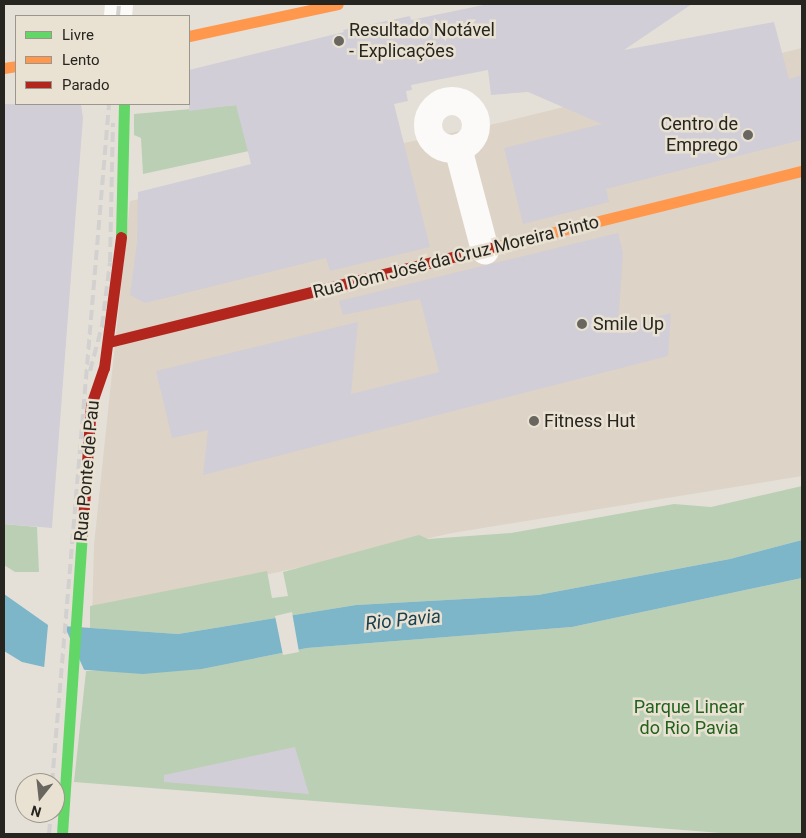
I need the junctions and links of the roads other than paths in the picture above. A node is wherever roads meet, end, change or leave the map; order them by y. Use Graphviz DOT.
graph roads {
  1 [pos="338,4"];
  2 [pos="190,36"];
  3 [pos="124,105"];
  4 [pos="458,148"];
  5 [pos="802,171"];
  6 [pos="485,250"];
  7 [pos="109,342"];
  8 [pos="62,834"];
  1 -- 2 [label="street"];
  3 -- 7 [label="street, Rua Ponte de Pau"];
  4 -- 6 [label="street"];
  5 -- 6 [label="street, Rua Dom José da Cruz Moreira Pinto"];
  6 -- 7 [label="street, Rua Dom José da Cruz Moreira Pinto"];
  7 -- 8 [label="street, Rua Ponte de Pau"];
}
